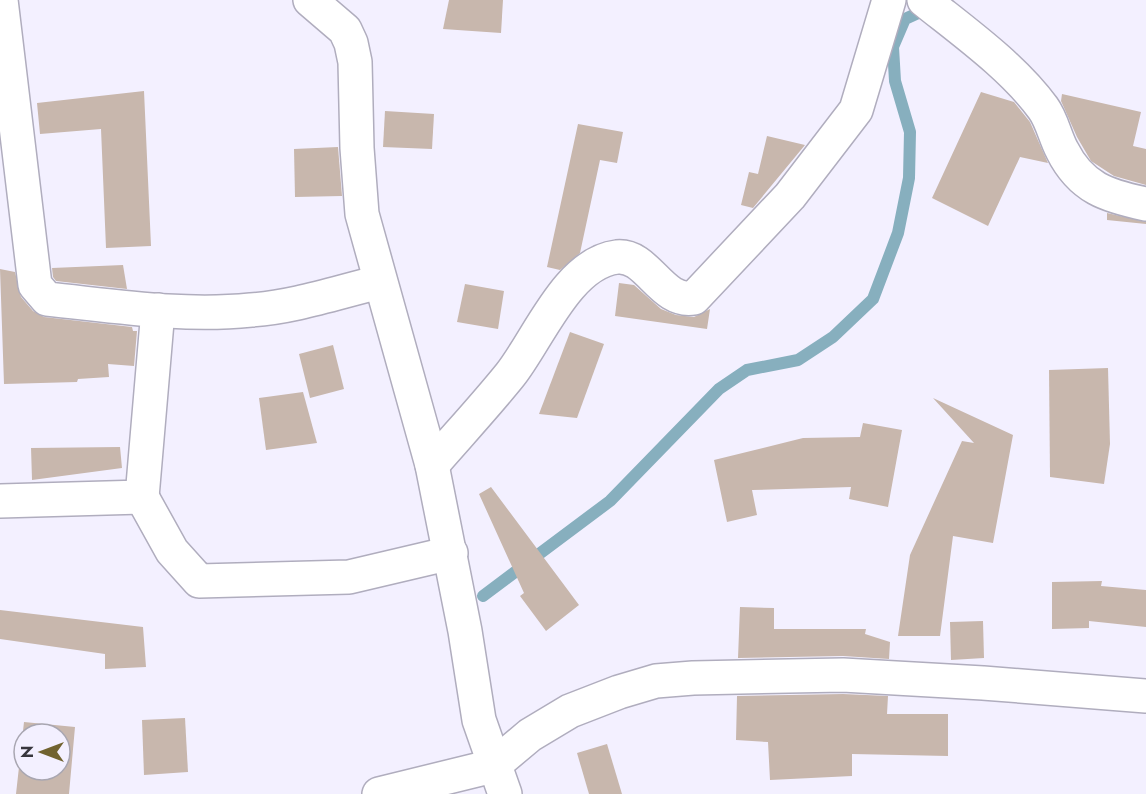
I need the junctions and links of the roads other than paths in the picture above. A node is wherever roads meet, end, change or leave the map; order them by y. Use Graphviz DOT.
graph roads {
  1 [pos="1,0"];
  2 [pos="310,0"];
  3 [pos="889,0"];
  4 [pos="924,0"];
  5 [pos="5,83"];
  6 [pos="1146,204"];
  7 [pos="381,282"];
  8 [pos="158,310"];
  9 [pos="432,465"];
  10 [pos="142,497"];
  11 [pos="0,501"];
  12 [pos="451,553"];
  13 [pos="1146,696"];
  14 [pos="499,780"];
  15 [pos="379,794"];
  1 -- 5 [label="street"];
  2 -- 7 [label="street"];
  3 -- 9 [label="street"];
  4 -- 6 [label="street"];
  5 -- 8 [label="street"];
  7 -- 8 [label="street"];
  7 -- 9 [label="street"];
  8 -- 10 [label="street"];
  9 -- 12 [label="street"];
  10 -- 11 [label="street"];
  10 -- 12 [label="street"];
  12 -- 14 [label="street"];
  13 -- 14 [label="street"];
  14 -- 15 [label="street"];
}
